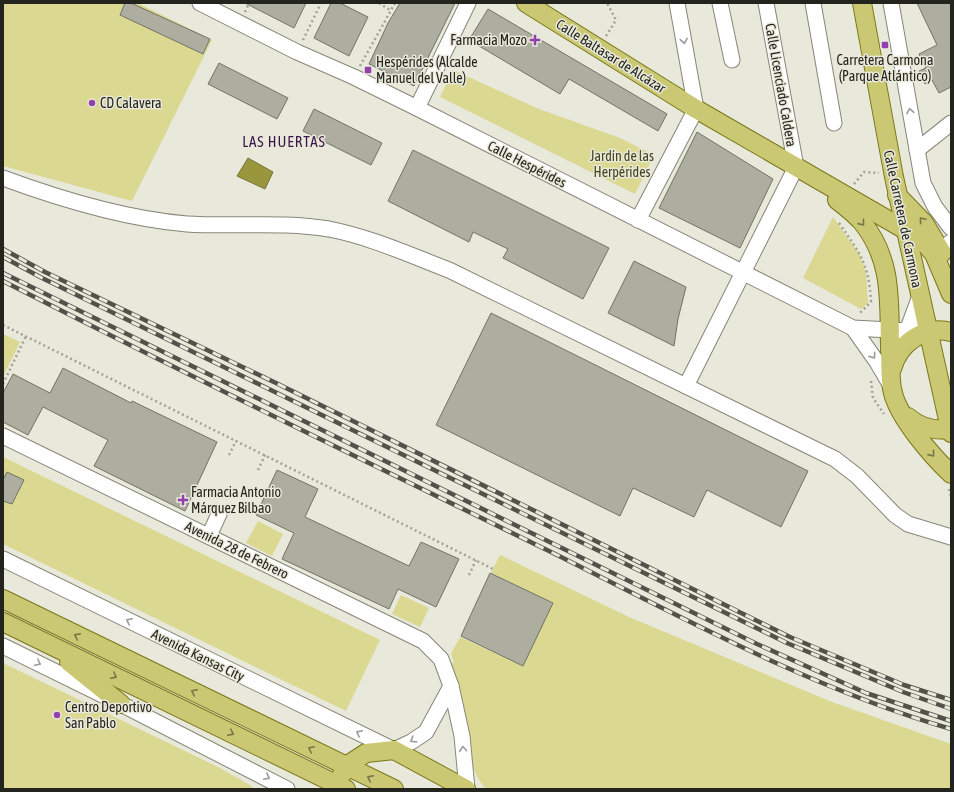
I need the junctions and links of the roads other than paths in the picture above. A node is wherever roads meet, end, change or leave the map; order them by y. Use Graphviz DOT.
graph roads {
  1 [pos="200,3"];
  2 [pos="468,3"];
  3 [pos="526,3"];
  4 [pos="676,3"];
  5 [pos="720,3"];
  6 [pos="766,3"];
  7 [pos="812,3"];
  8 [pos="862,3"];
  9 [pos="891,3"];
  10 [pos="732,60"];
  11 [pos="417,108"];
  12 [pos="696,109"];
  13 [pos="834,123"];
  14 [pos="951,123"];
  15 [pos="917,150"];
  16 [pos="796,167"];
  17 [pos="3,178"];
  18 [pos="813,178"];
  19 [pos="897,195"];
  20 [pos="638,220"];
  21 [pos="951,228"];
  22 [pos="905,230"];
  23 [pos="946,246"];
  24 [pos="742,272"];
  25 [pos="950,292"];
  26 [pos="920,296"];
  27 [pos="890,298"];
  28 [pos="853,328"];
  29 [pos="899,331"];
  30 [pos="928,332"];
  31 [pos="951,332"];
  32 [pos="900,351"];
  33 [pos="686,386"];
  34 [pos="891,386"];
  35 [pos="901,411"];
  36 [pos="951,430"];
  37 [pos="3,436"];
  38 [pos="950,482"];
  39 [pos="219,514"];
  40 [pos="209,536"];
  41 [pos="951,537"];
  42 [pos="3,559"];
  43 [pos="3,600"];
  44 [pos="3,622"];
  45 [pos="41,641"];
  46 [pos="3,646"];
  47 [pos="451,686"];
  48 [pos="121,704"];
  49 [pos="394,750"];
  50 [pos="346,766"];
  51 [pos="339,787"];
  52 [pos="287,789"];
  53 [pos="394,789"];
  54 [pos="466,789"];
  1 -- 11 [label="street, Calle Hespérides"];
  2 -- 11 [label="street"];
  3 -- 12 [label="main road, Calle Baltasar de Alcázar"];
  4 -- 12 [label="street, one-way"];
  5 -- 10 [label="street"];
  6 -- 16 [label="street, Calle Licenciado Caldera"];
  7 -- 13 [label="street"];
  8 -- 19 [label="main road, Calle Carretera de Carmona"];
  15 -- 9 [label="street, one-way"];
  11 -- 20 [label="street, Calle Hespérides"];
  12 -- 16 [label="main road, Calle Baltasar de Alcázar"];
  12 -- 20 [label="street"];
  14 -- 15 [label="street"];
  15 -- 21 [label="street"];
  16 -- 18 [label="main road, Calle Baltasar de Alcázar"];
  16 -- 24 [label="street"];
  17 -- 33 [label="street"];
  18 -- 22 [label="main road"];
  18 -- 27 [label="main road, one-way"];
  19 -- 22 [label="main road, Calle Carretera de Carmona"];
  23 -- 19 [label="main road, one-way"];
  20 -- 24 [label="street, Calle Hespérides"];
  22 -- 25 [label="main road"];
  22 -- 26 [label="main road, Calle Carretera de Carmona"];
  23 -- 25 [label="main road"];
  24 -- 28 [label="street, Calle Hespérides"];
  24 -- 33 [label="street"];
  26 -- 29 [label="street"];
  26 -- 30 [label="main road, Calle Carretera de Carmona"];
  27 -- 28 [label="street"];
  27 -- 29 [label="main road"];
  28 -- 29 [label="street"];
  28 -- 34 [label="street, one-way"];
  29 -- 30 [label="street"];
  29 -- 32 [label="street"];
  29 -- 34 [label="main road"];
  30 -- 31 [label="main road"];
  30 -- 32 [label="main road"];
  30 -- 36 [label="main road, Calle Carretera de Carmona"];
  32 -- 34 [label="main road"];
  33 -- 41 [label="street"];
  34 -- 35 [label="main road"];
  35 -- 36 [label="main road"];
  35 -- 38 [label="main road, one-way"];
  37 -- 40 [label="street, Avenida 28 de Febrero"];
  39 -- 40 [label="street"];
  40 -- 47 [label="street, Avenida 28 de Febrero"];
  49 -- 42 [label="street, Avenida Kansas City, one-way"];
  50 -- 43 [label="main road, one-way"];
  44 -- 45 [label="main road"];
  45 -- 48 [label="main road"];
  45 -- 51 [label="main road, one-way"];
  46 -- 48 [label="street, one-way"];
  47 -- 49 [label="street, one-way"];
  54 -- 47 [label="street, Avenida 28 de Febrero, one-way"];
  48 -- 52 [label="street, one-way"];
  49 -- 50 [label="main road"];
  49 -- 54 [label="main road"];
  50 -- 51 [label="main road"];
  53 -- 50 [label="main road, one-way"];
}
